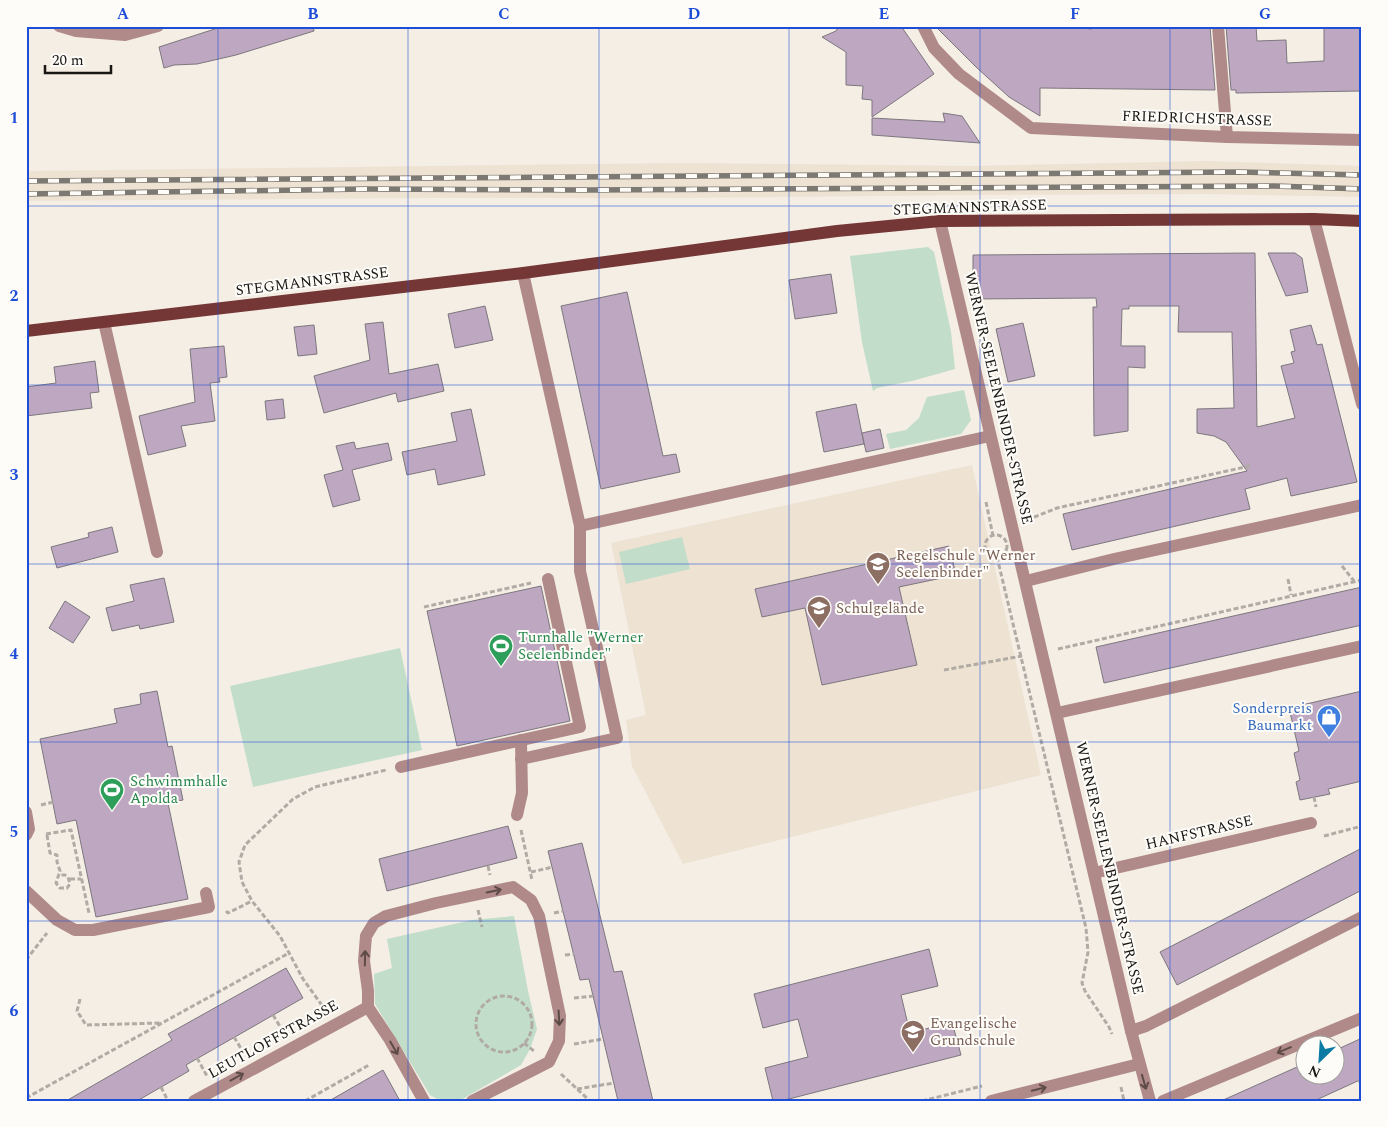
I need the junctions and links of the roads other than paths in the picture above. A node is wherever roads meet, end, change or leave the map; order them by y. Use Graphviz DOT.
graph roads {
  1 [pos="59,26"];
  2 [pos="158,26"];
  3 [pos="923,26"];
  4 [pos="1218,26"];
  5 [pos="1227,136"];
  6 [pos="1362,140"];
  7 [pos="1314,219"];
  8 [pos="940,221"];
  9 [pos="1362,221"];
  10 [pos="523,273"];
  11 [pos="104,322"];
  12 [pos="26,331"];
  13 [pos="1362,404"];
  14 [pos="990,436"];
  15 [pos="1362,505"];
  16 [pos="580,526"];
  17 [pos="157,552"];
  18 [pos="548,579"];
  19 [pos="1026,582"];
  20 [pos="1362,646"];
  21 [pos="1056,713"];
  22 [pos="521,740"];
  23 [pos="521,760"];
  24 [pos="401,767"];
  25 [pos="26,812"];
  26 [pos="517,815"];
  27 [pos="1311,824"];
  28 [pos="26,834"];
  29 [pos="1094,873"];
  30 [pos="26,891"];
  31 [pos="206,893"];
  32 [pos="1362,918"];
  33 [pos="368,1007"];
  34 [pos="1362,1018"];
  35 [pos="1131,1031"];
  36 [pos="1139,1064"];
  37 [pos="194,1101"];
  38 [pos="424,1101"];
  39 [pos="472,1101"];
  40 [pos="991,1101"];
  41 [pos="1150,1101"];
  42 [pos="1163,1101"];
  1 -- 2 [label="street"];
  3 -- 5 [label="street, FRIEDRICHSTRASSE"];
  4 -- 5 [label="street"];
  5 -- 6 [label="street, FRIEDRICHSTRASSE"];
  7 -- 8 [label="main road, STEGMANNSTRASSE"];
  7 -- 9 [label="main road, STEGMANNSTRASSE"];
  7 -- 13 [label="street"];
  8 -- 10 [label="main road, STEGMANNSTRASSE"];
  8 -- 14 [label="street, WERNER-SEELENBINDER-STRASSE"];
  10 -- 11 [label="main road, STEGMANNSTRASSE"];
  10 -- 16 [label="street"];
  11 -- 12 [label="main road, STEGMANNSTRASSE"];
  11 -- 17 [label="street"];
  14 -- 16 [label="street"];
  14 -- 19 [label="street, WERNER-SEELENBINDER-STRASSE"];
  15 -- 19 [label="street"];
  16 -- 23 [label="street"];
  18 -- 22 [label="street"];
  19 -- 21 [label="street, WERNER-SEELENBINDER-STRASSE"];
  20 -- 21 [label="street"];
  21 -- 29 [label="street, WERNER-SEELENBINDER-STRASSE"];
  22 -- 23 [label="street"];
  22 -- 24 [label="street"];
  23 -- 26 [label="street"];
  25 -- 28 [label="street"];
  27 -- 29 [label="street, HANFSTRASSE"];
  29 -- 35 [label="street, WERNER-SEELENBINDER-STRASSE"];
  30 -- 31 [label="street"];
  32 -- 35 [label="street"];
  37 -- 33 [label="street, LEUTLOFFSTRASSE, one-way"];
  33 -- 38 [label="street, one-way"];
  33 -- 39 [label="street, one-way"];
  34 -- 42 [label="street, one-way"];
  35 -- 36 [label="street, WERNER-SEELENBINDER-STRASSE"];
  40 -- 36 [label="street, one-way"];
  36 -- 41 [label="street, WERNER-SEELENBINDER-STRASSE, one-way"];
}
